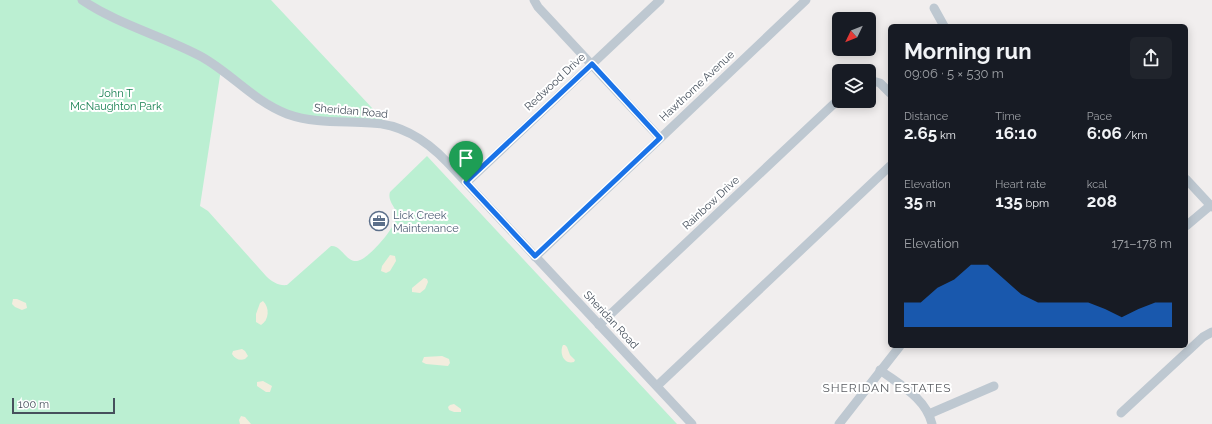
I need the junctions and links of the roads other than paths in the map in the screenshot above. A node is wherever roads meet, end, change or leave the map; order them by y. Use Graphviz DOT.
graph roads {
  1 [pos="82,0"];
  2 [pos="534,0"];
  3 [pos="660,0"];
  4 [pos="806,0"];
  5 [pos="934,8"];
  6 [pos="943,24"];
  7 [pos="592,64"];
  8 [pos="876,82"];
  9 [pos="888,91"];
  10 [pos="832,106"];
  11 [pos="660,138"];
  12 [pos="888,168"];
  13 [pos="1188,181"];
  14 [pos="466,182"];
  15 [pos="1211,206"];
  16 [pos="1188,224"];
  17 [pos="535,256"];
  18 [pos="599,325"];
  19 [pos="1212,332"];
  20 [pos="898,348"];
  21 [pos="880,370"];
  22 [pos="657,386"];
  23 [pos="994,386"];
  24 [pos="1121,413"];
  25 [pos="929,414"];
  26 [pos="692,424"];
  27 [pos="839,424"];
  28 [pos="932,424"];
  1 -- 14 [label="street, Sheridan Road"];
  2 -- 7 [label="street"];
  3 -- 7 [label="street, Redwood Drive"];
  4 -- 11 [label="street, Hawthorne Avenue"];
  5 -- 6 [label="street"];
  7 -- 11 [label="street"];
  7 -- 14 [label="street, Redwood Drive"];
  8 -- 9 [label="street"];
  10 -- 18 [label="street, Rainbow Drive"];
  11 -- 17 [label="street, Hawthorne Avenue"];
  12 -- 22 [label="street"];
  13 -- 15 [label="street"];
  14 -- 17 [label="street, Sheridan Road"];
  15 -- 16 [label="street"];
  17 -- 18 [label="street, Sheridan Road"];
  18 -- 22 [label="street, Sheridan Road"];
  19 -- 24 [label="street"];
  20 -- 21 [label="street"];
  21 -- 25 [label="street"];
  21 -- 27 [label="street"];
  22 -- 26 [label="street, Sheridan Road"];
  23 -- 25 [label="street"];
  25 -- 28 [label="street"];
}
